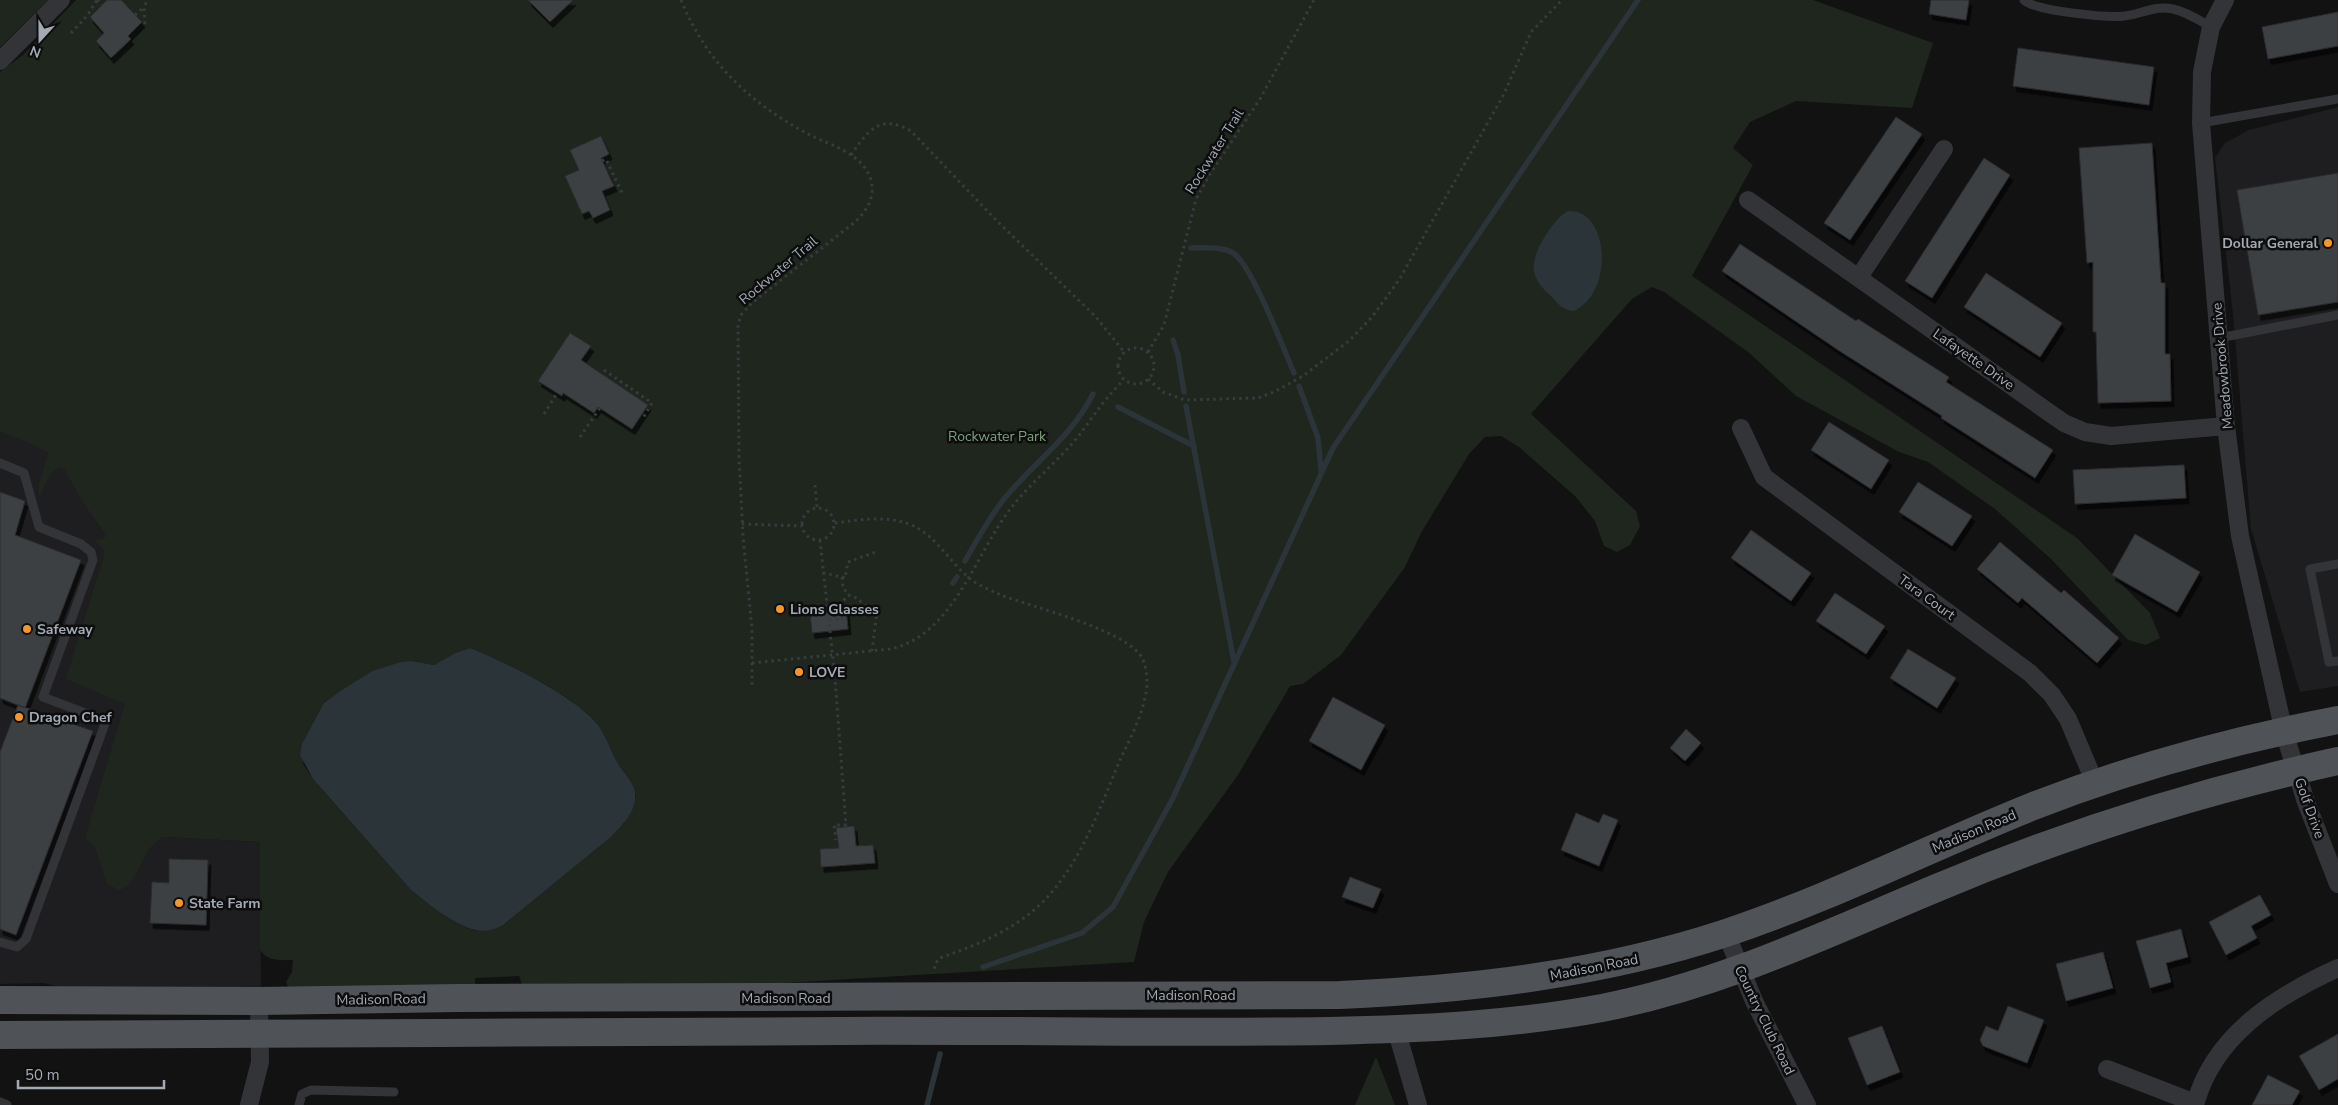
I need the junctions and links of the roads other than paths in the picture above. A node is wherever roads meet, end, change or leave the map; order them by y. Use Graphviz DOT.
graph roads {
  1 [pos="61,0"];
  2 [pos="2024,0"];
  3 [pos="2225,0"];
  4 [pos="2159,4"];
  5 [pos="2211,28"];
  6 [pos="0,61"];
  7 [pos="2338,99"];
  8 [pos="2201,123"];
  9 [pos="1944,149"];
  10 [pos="1748,200"];
  11 [pos="1859,277"];
  12 [pos="2338,315"];
  13 [pos="2219,338"];
  14 [pos="2226,426"];
  15 [pos="1741,428"];
  16 [pos="0,463"];
  17 [pos="2338,564"];
  18 [pos="2338,660"];
  19 [pos="2338,720"];
  20 [pos="2284,732"];
  21 [pos="2338,761"];
  22 [pos="2296,770"];
  23 [pos="2095,783"];
  24 [pos="2338,884"];
  25 [pos="1726,933"];
  26 [pos="0,942"];
  27 [pos="2338,968"];
  28 [pos="1740,970"];
  29 [pos="0,1000"];
  30 [pos="259,1001"];
  31 [pos="1396,1029"];
  32 [pos="0,1035"];
  33 [pos="260,1035"];
  34 [pos="2107,1069"];
  35 [pos="394,1092"];
  36 [pos="0,1102"];
  37 [pos="2195,1104"];
  38 [pos="7,1105"];
  39 [pos="249,1105"];
  40 [pos="299,1105"];
  41 [pos="1418,1105"];
  42 [pos="1807,1105"];
  1 -- 6 [label="street"];
  2 -- 4 [label="lane"];
  3 -- 5 [label="street, Meadowbrook Drive"];
  4 -- 5 [label="lane"];
  5 -- 8 [label="street, Meadowbrook Drive"];
  7 -- 8 [label="lane"];
  8 -- 13 [label="street, Meadowbrook Drive"];
  9 -- 11 [label="street"];
  10 -- 11 [label="street, Lafayette Drive"];
  11 -- 14 [label="street, Lafayette Drive"];
  12 -- 13 [label="lane"];
  13 -- 14 [label="street, Meadowbrook Drive"];
  14 -- 20 [label="street, Meadowbrook Drive"];
  15 -- 23 [label="street, Tara Court"];
  16 -- 26 [label="lane"];
  17 -- 18 [label="lane"];
  19 -- 20 [label="main road, Madison Road"];
  20 -- 22 [label="street, Golf Drive"];
  20 -- 23 [label="main road, Madison Road"];
  21 -- 22 [label="main road"];
  22 -- 24 [label="street, Golf Drive"];
  22 -- 28 [label="main road"];
  23 -- 25 [label="main road, Madison Road"];
  25 -- 28 [label="street, Country Club Road"];
  25 -- 30 [label="main road, Madison Road"];
  27 -- 37 [label="street"];
  28 -- 31 [label="main road"];
  28 -- 42 [label="street, Country Club Road"];
  29 -- 30 [label="main road, Madison Road"];
  30 -- 33 [label="street"];
  31 -- 33 [label="main road"];
  31 -- 41 [label="street"];
  32 -- 33 [label="main road"];
  33 -- 39 [label="street"];
  34 -- 37 [label="street"];
  35 -- 40 [label="lane"];
  36 -- 38 [label="lane"];
}
